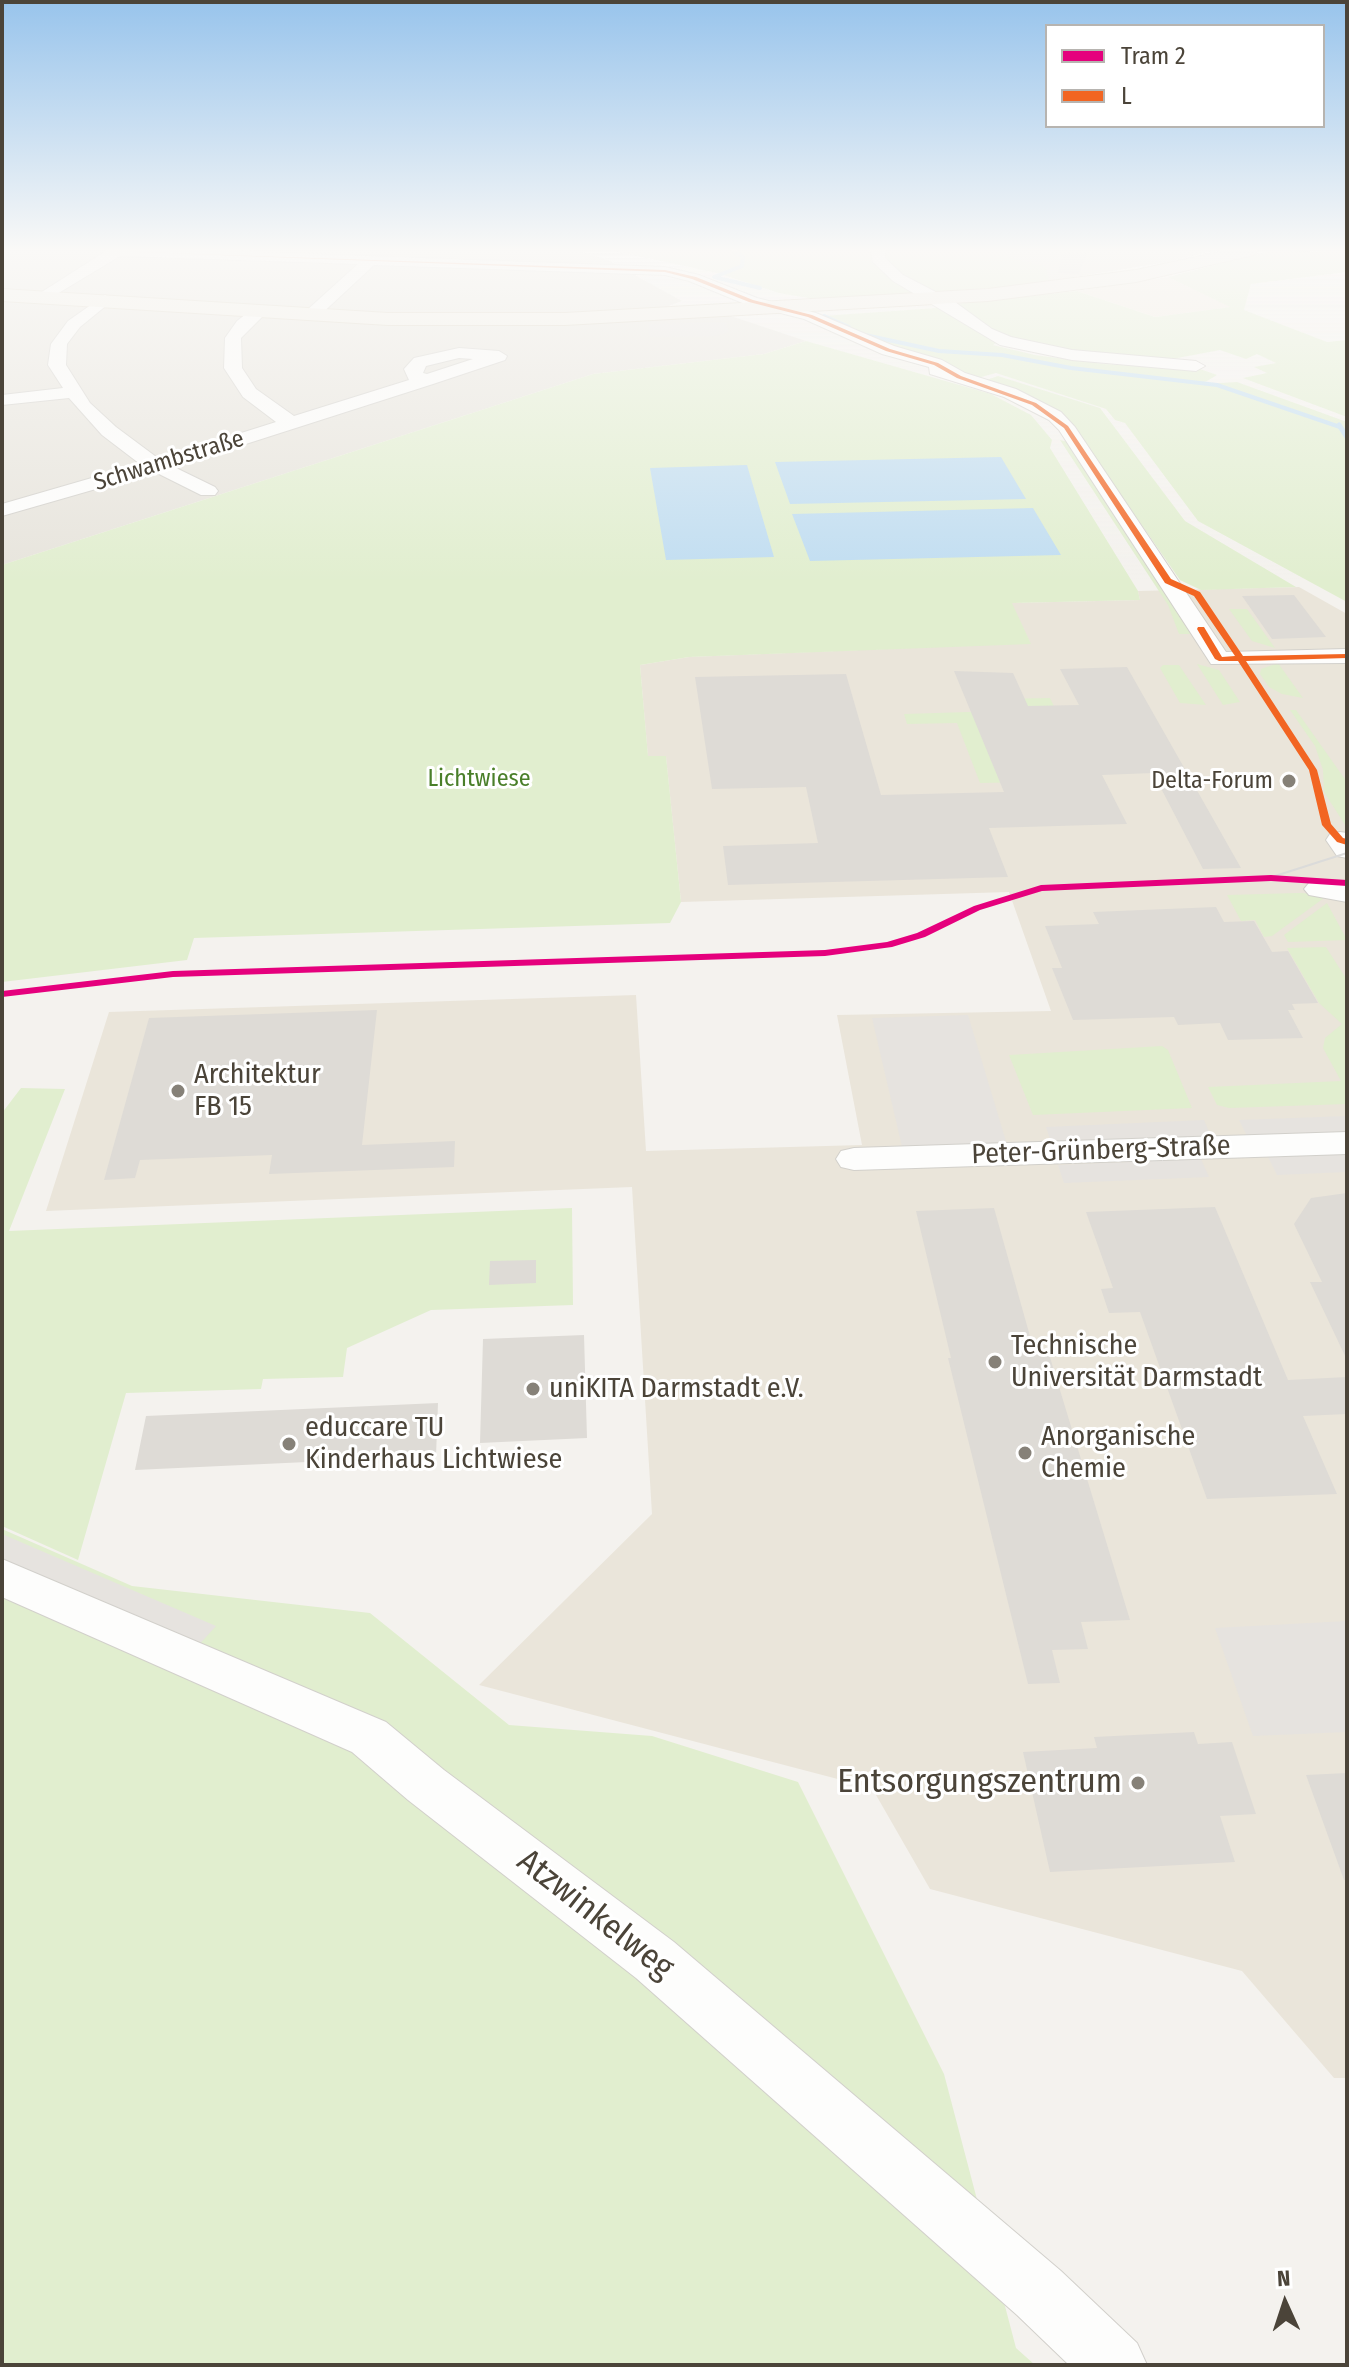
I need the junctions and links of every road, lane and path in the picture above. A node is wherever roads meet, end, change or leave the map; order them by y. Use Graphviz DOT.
graph roads {
  1 [pos="57,361"];
  2 [pos="232,361"];
  3 [pos="906,361"];
  4 [pos="1146,361"];
  5 [pos="1196,366"];
  6 [pos="427,380"];
  7 [pos="72,392"];
  8 [pos="2,400"];
  9 [pos="294,423"];
  10 [pos="156,466"];
  11 [pos="208,491"];
  12 [pos="2,510"];
  13 [pos="1347,656"];
  14 [pos="1347,1143"];
  15 [pos="854,1159"];
  16 [pos="2,1577"];
  17 [pos="1115,2365"];
  1 -- 7 [label="street"];
  2 -- 9 [label="street"];
  3 -- 13 [label="street"];
  4 -- 5 [label="street"];
  6 -- 9 [label="street, Schwambstraße"];
  7 -- 8 [label="street"];
  7 -- 10 [label="street"];
  9 -- 10 [label="street, Schwambstraße"];
  10 -- 11 [label="street"];
  10 -- 12 [label="street, Schwambstraße"];
  14 -- 15 [label="street, Peter-Grünberg-Straße"];
  16 -- 17 [label="street, Atzwinkelweg"];
}
